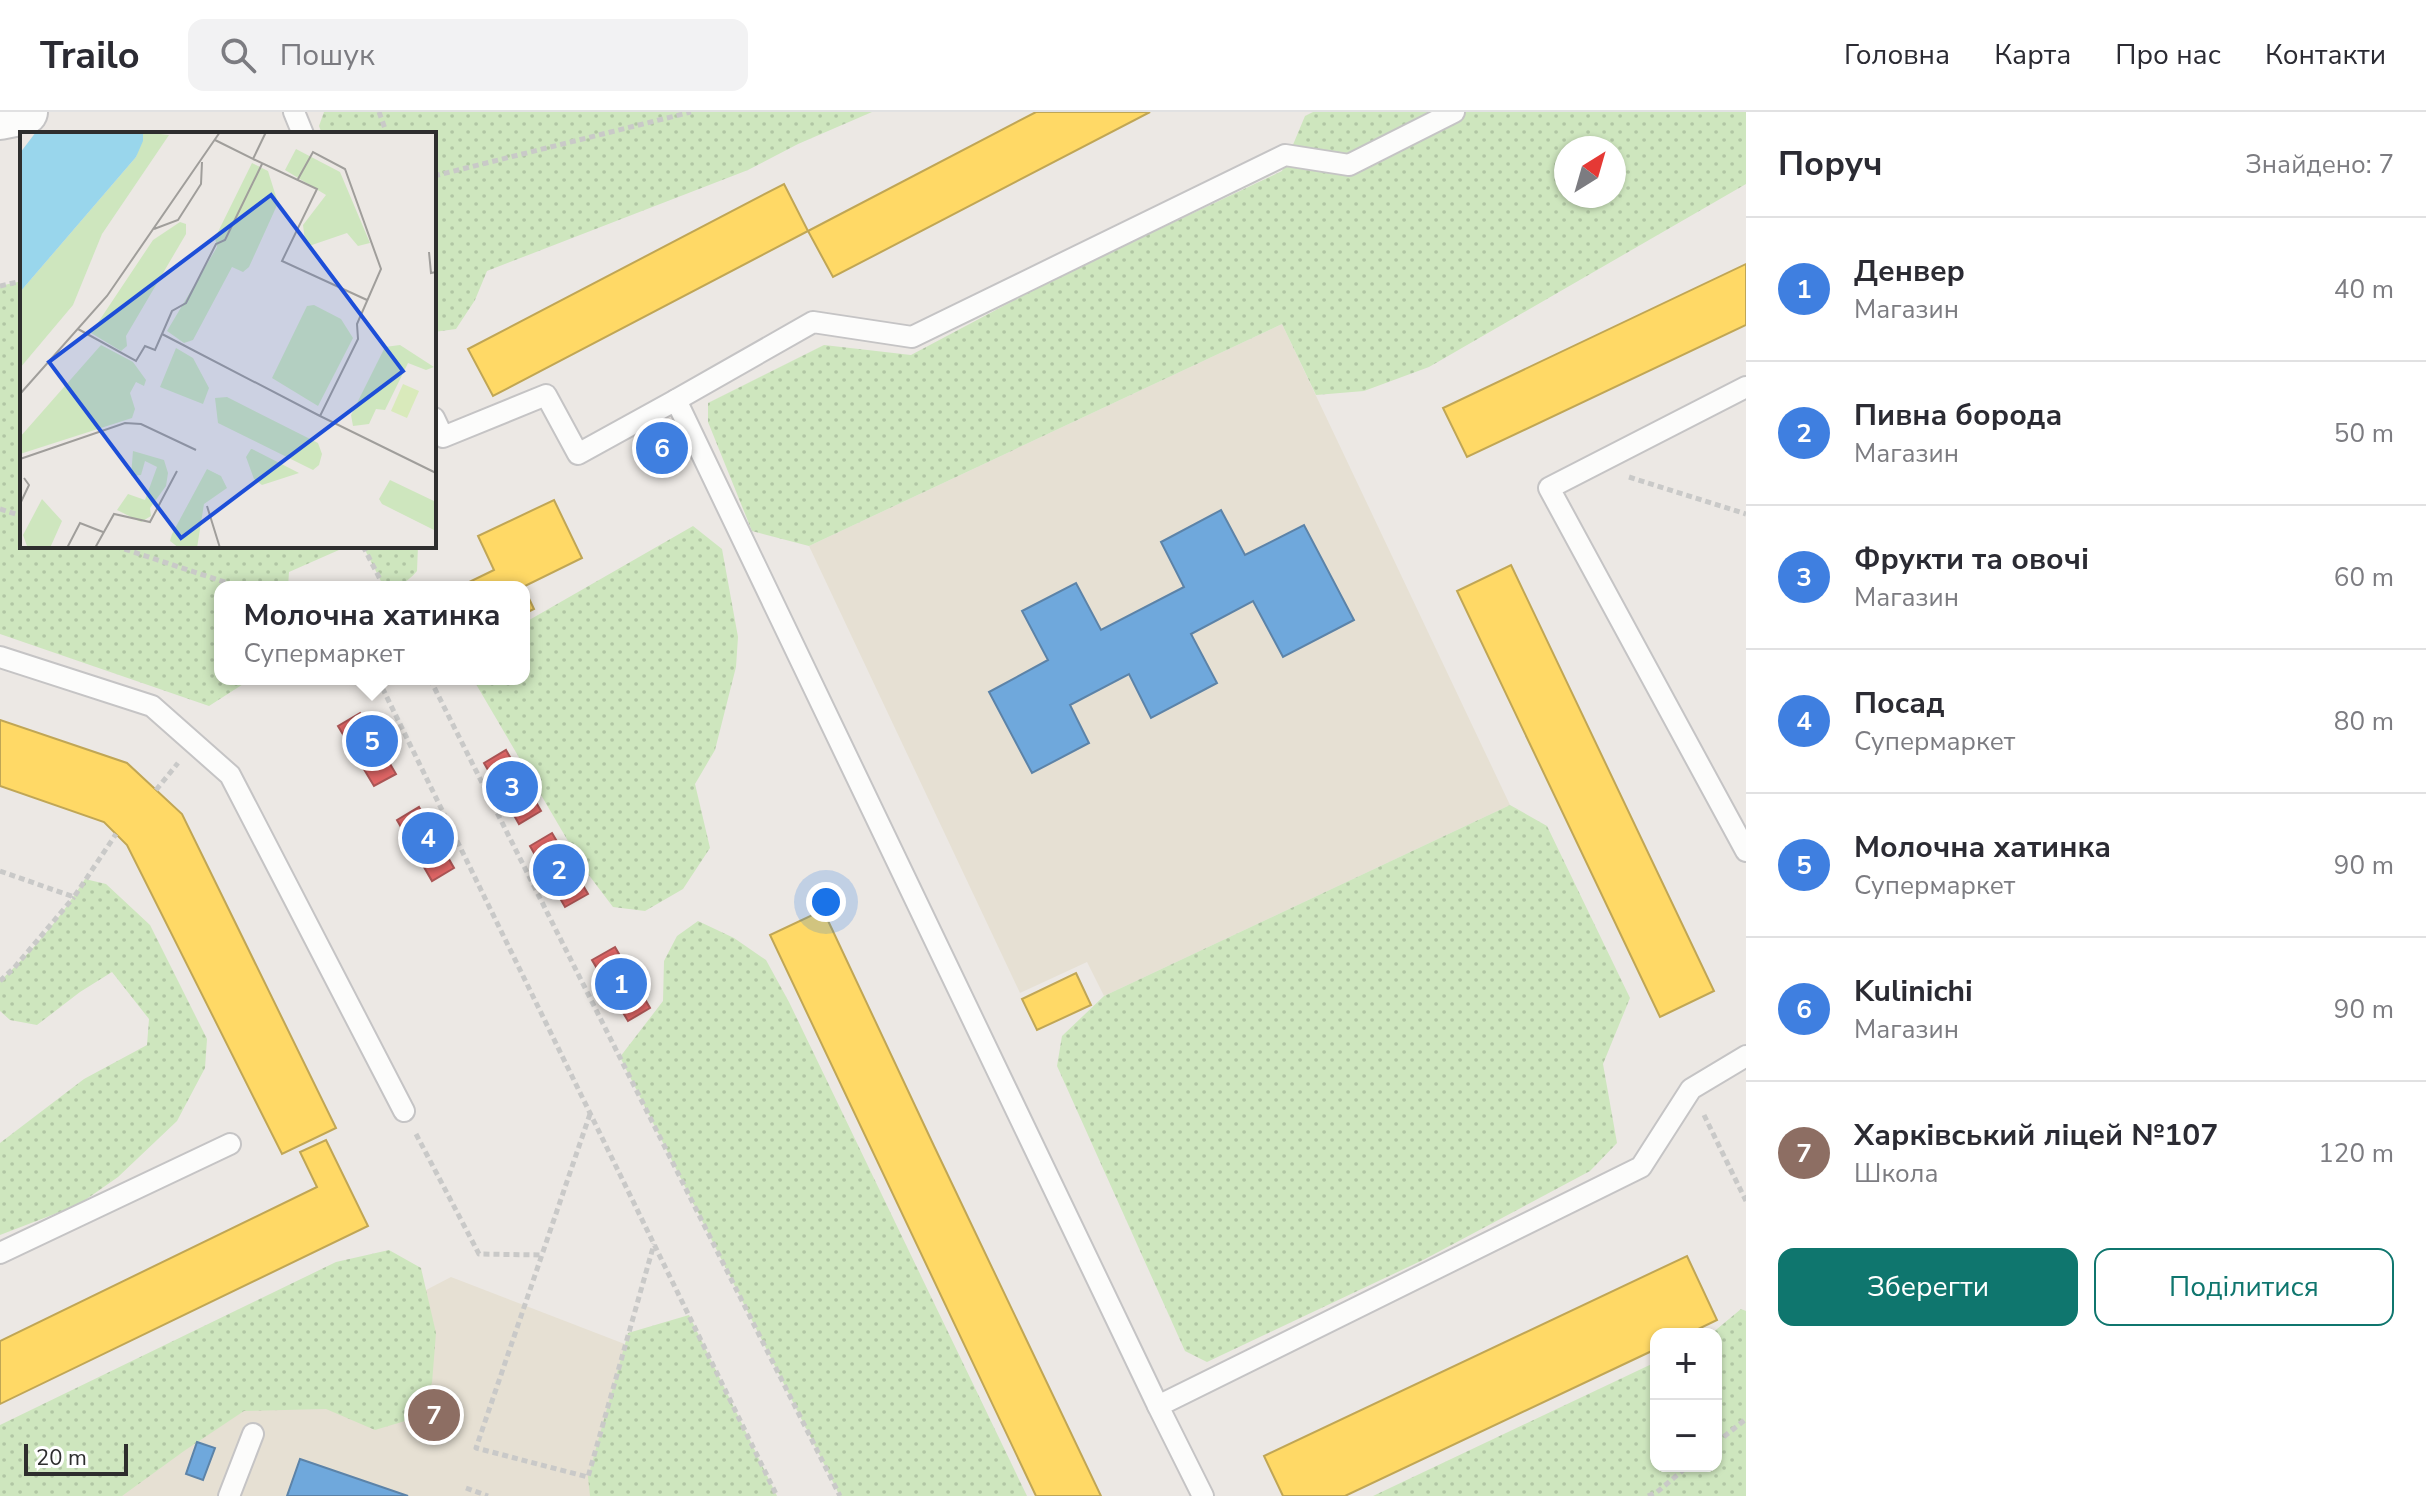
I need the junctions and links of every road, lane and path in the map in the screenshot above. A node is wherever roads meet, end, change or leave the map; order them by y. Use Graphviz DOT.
graph roads {
  1 [pos="25,112"];
  2 [pos="294,112"];
  3 [pos="379,112"];
  4 [pos="691,112"];
  5 [pos="1454,112"];
  6 [pos="0,117"];
  7 [pos="302,132"];
  8 [pos="386,132"];
  9 [pos="436,176"];
  10 [pos="20,281"];
  11 [pos="0,286"];
  12 [pos="1746,387"];
  13 [pos="676,400"];
  14 [pos="436,422"];
  15 [pos="1593,465"];
  16 [pos="0,509"];
  17 [pos="1746,514"];
  18 [pos="20,515"];
  19 [pos="121,548"];
  20 [pos="364,548"];
  21 [pos="222,581"];
  22 [pos="381,581"];
  23 [pos="0,657"];
  24 [pos="381,685"];
  25 [pos="433,685"];
  26 [pos="116,834"];
  27 [pos="1746,851"];
  28 [pos="0,871"];
  29 [pos="74,897"];
  30 [pos="0,981"];
  31 [pos="1746,1056"];
  32 [pos="1691,1089"];
  33 [pos="404,1111"];
  34 [pos="590,1113"];
  35 [pos="230,1144"];
  36 [pos="1746,1201"];
  37 [pos="654,1244"];
  38 [pos="0,1253"];
  39 [pos="542,1255"];
  40 [pos="1158,1406"];
  41 [pos="1746,1419"];
  42 [pos="253,1434"];
  43 [pos="1722,1438"];
  44 [pos="1681,1472"];
  45 [pos="466,1488"];
  46 [pos="229,1496"];
  47 [pos="488,1496"];
  48 [pos="777,1496"];
  49 [pos="840,1496"];
  50 [pos="1203,1496"];
  51 [pos="1648,1496"];
  1 -- 6 [label="street"];
  2 -- 7 [label="lane"];
  3 -- 8 [label="path"];
  4 -- 9 [label="path"];
  5 -- 13 [label="lane"];
  10 -- 11 [label="path"];
  12 -- 15 [label="lane"];
  13 -- 14 [label="lane"];
  13 -- 40 [label="lane"];
  15 -- 17 [label="path"];
  15 -- 27 [label="lane"];
  16 -- 18 [label="path"];
  19 -- 21 [label="path"];
  20 -- 22 [label="path"];
  23 -- 33 [label="lane"];
  24 -- 34 [label="path"];
  25 -- 49 [label="path"];
  26 -- 29 [label="path"];
  28 -- 29 [label="path"];
  29 -- 30 [label="path"];
  31 -- 32 [label="lane"];
  32 -- 36 [label="path"];
  32 -- 40 [label="lane"];
  33 -- 39 [label="path"];
  34 -- 37 [label="path"];
  34 -- 39 [label="path"];
  35 -- 38 [label="lane"];
  37 -- 39 [label="path"];
  37 -- 48 [label="path"];
  40 -- 50 [label="lane"];
  41 -- 43 [label="path"];
  42 -- 46 [label="lane"];
  44 -- 51 [label="path"];
  45 -- 47 [label="path"];
}
